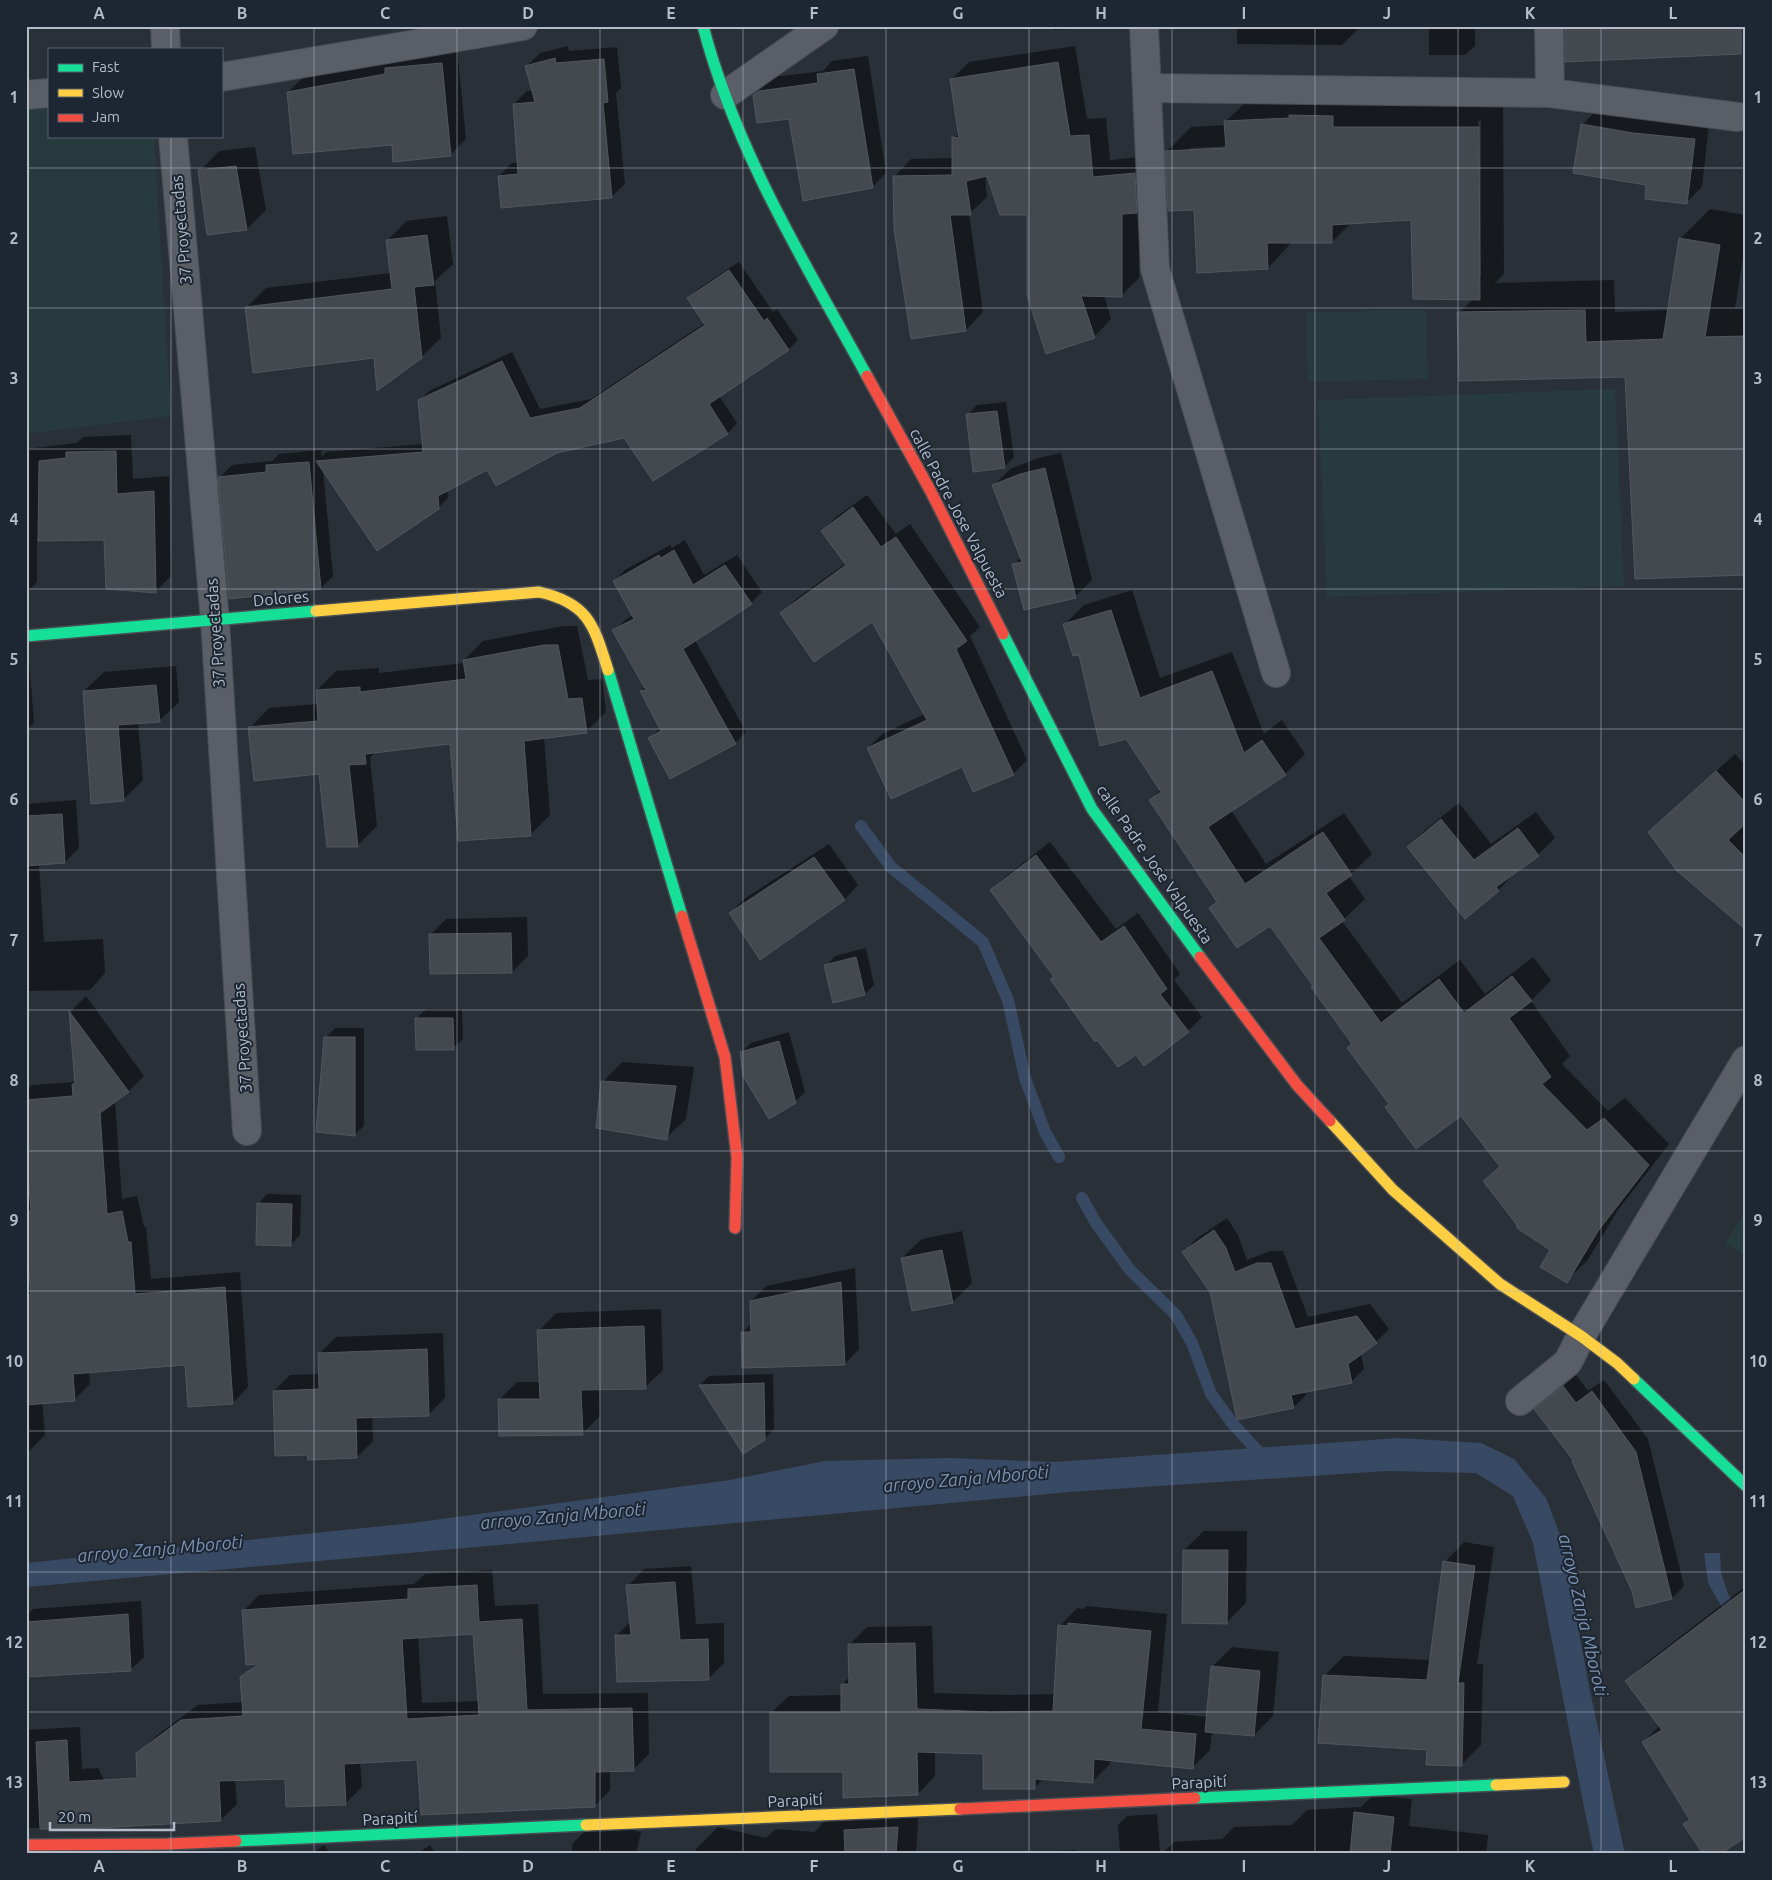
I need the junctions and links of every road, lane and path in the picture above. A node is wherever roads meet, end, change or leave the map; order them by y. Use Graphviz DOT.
graph roads {
  1 [pos="164,26"];
  2 [pos="523,26"];
  3 [pos="703,26"];
  4 [pos="824,26"];
  5 [pos="1144,26"];
  6 [pos="1549,26"];
  7 [pos="166,48"];
  8 [pos="222,77"];
  9 [pos="1147,88"];
  10 [pos="1550,93"];
  11 [pos="48,94"];
  12 [pos="26,95"];
  13 [pos="725,95"];
  14 [pos="1738,117"];
  15 [pos="173,138"];
  16 [pos="215,621"];
  17 [pos="26,636"];
  18 [pos="1276,673"];
  19 [pos="1746,1060"];
  20 [pos="248,1132"];
  21 [pos="735,1228"];
  22 [pos="1581,1336"];
  23 [pos="1520,1401"];
  24 [pos="1746,1486"];
  25 [pos="1564,1782"];
  26 [pos="26,1845"];
  27 [pos="170,1849"];
  1 -- 7 [label="street"];
  2 -- 8 [label="street"];
  3 -- 13 [label="street, calle Padre Jose Valpuesta"];
  4 -- 13 [label="street"];
  5 -- 9 [label="street"];
  6 -- 10 [label="street"];
  9 -- 10 [label="street"];
  9 -- 18 [label="street"];
  10 -- 14 [label="street"];
  11 -- 12 [label="street"];
  13 -- 22 [label="street, calle Padre Jose Valpuesta"];
  15 -- 16 [label="street, 37 Proyectadas"];
  16 -- 17 [label="street, Dolores"];
  16 -- 20 [label="street, 37 Proyectadas"];
  16 -- 21 [label="street, Dolores"];
  19 -- 22 [label="street"];
  22 -- 23 [label="street"];
  22 -- 24 [label="street, calle Padre Jose Valpuesta"];
  25 -- 27 [label="street, Parapití"];
  26 -- 27 [label="street, Parapití"];
}
